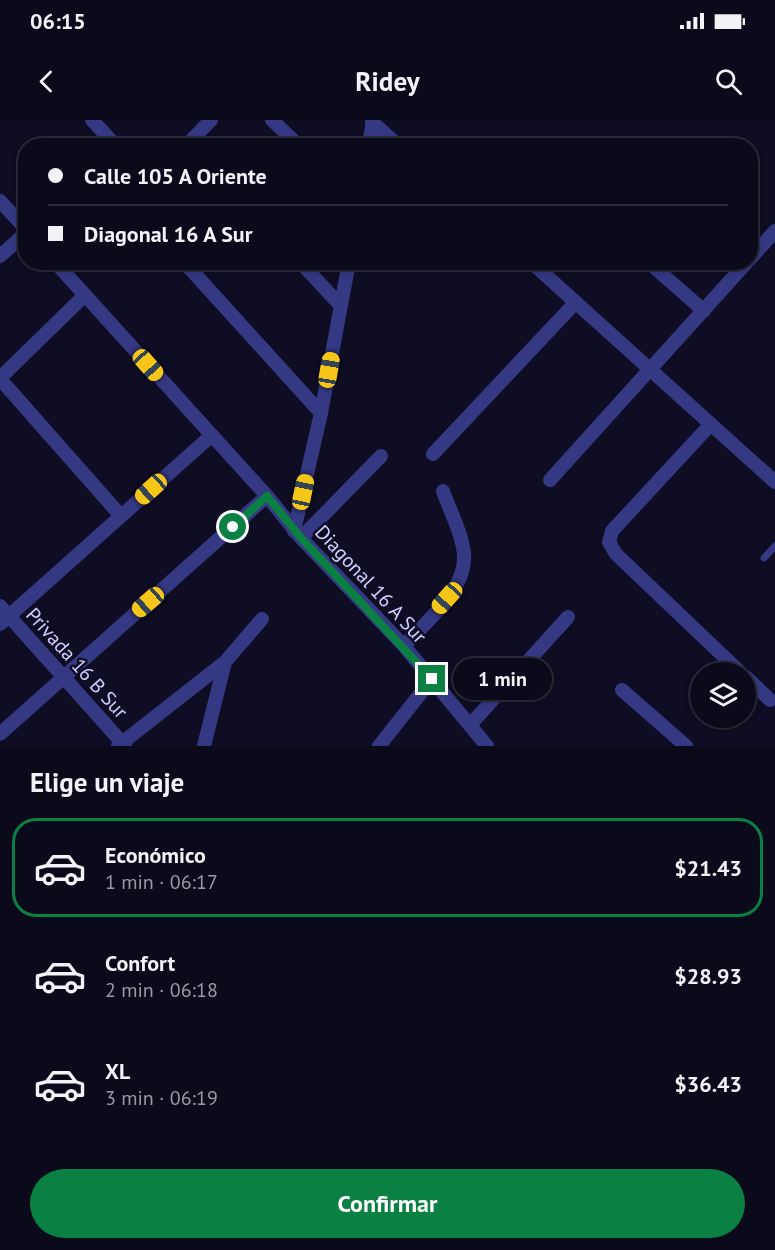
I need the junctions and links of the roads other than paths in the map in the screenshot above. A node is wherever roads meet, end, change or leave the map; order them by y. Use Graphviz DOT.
graph roads {
  1 [pos="92,120"];
  2 [pos="210,120"];
  3 [pos="272,120"];
  4 [pos="373,121"];
  5 [pos="109,138"];
  6 [pos="194,138"];
  7 [pos="291,138"];
  8 [pos="370,138"];
  9 [pos="391,138"];
  10 [pos="0,201"];
  11 [pos="18,222"];
  12 [pos="775,231"];
  13 [pos="18,239"];
  14 [pos="758,250"];
  15 [pos="0,256"];
  16 [pos="67,270"];
  17 [pos="191,270"];
  18 [pos="307,270"];
  19 [pos="348,270"];
  20 [pos="540,270"];
  21 [pos="657,270"];
  22 [pos="740,270"];
  23 [pos="85,295"];
  24 [pos="576,302"];
  25 [pos="341,306"];
  26 [pos="704,311"];
  27 [pos="651,370"];
  28 [pos="0,378"];
  29 [pos="321,413"];
  30 [pos="711,424"];
  31 [pos="212,435"];
  32 [pos="433,454"];
  33 [pos="381,456"];
  34 [pos="550,480"];
  35 [pos="774,480"];
  36 [pos="443,491"];
  37 [pos="267,496"];
  38 [pos="121,516"];
  39 [pos="298,535"];
  40 [pos="775,546"];
  41 [pos="764,558"];
  42 [pos="3,615"];
  43 [pos="568,617"];
  44 [pos="262,619"];
  45 [pos="404,646"];
  46 [pos="225,662"];
  47 [pos="729,662"];
  48 [pos="63,678"];
  49 [pos="432,679"];
  50 [pos="756,687"];
  51 [pos="622,690"];
  52 [pos="770,700"];
  53 [pos="470,725"];
  54 [pos="0,734"];
  55 [pos="121,745"];
  56 [pos="204,746"];
  57 [pos="380,746"];
  58 [pos="487,746"];
  59 [pos="686,746"];
  1 -- 5 [label="street"];
  2 -- 6 [label="street"];
  3 -- 7 [label="street"];
  4 -- 8 [label="street"];
  4 -- 9 [label="street"];
  10 -- 11 [label="street"];
  12 -- 14 [label="street"];
  13 -- 15 [label="street"];
  16 -- 23 [label="street, Diagonal 16 A Sur"];
  17 -- 29 [label="street"];
  18 -- 25 [label="street"];
  19 -- 25 [label="street"];
  20 -- 24 [label="street"];
  21 -- 26 [label="street"];
  22 -- 26 [label="street"];
  23 -- 28 [label="street"];
  23 -- 31 [label="street, Diagonal 16 A Sur"];
  24 -- 27 [label="street"];
  24 -- 32 [label="street"];
  25 -- 29 [label="street"];
  26 -- 27 [label="street"];
  27 -- 30 [label="street"];
  27 -- 34 [label="street"];
  28 -- 38 [label="street"];
  29 -- 39 [label="street"];
  30 -- 35 [label="street"];
  30 -- 47 [label="street"];
  31 -- 37 [label="street, Diagonal 16 A Sur"];
  31 -- 38 [label="street"];
  33 -- 39 [label="street"];
  36 -- 45 [label="street"];
  37 -- 39 [label="street, Diagonal 16 A Sur"];
  37 -- 48 [label="street"];
  38 -- 42 [label="street"];
  39 -- 45 [label="street, Diagonal 16 A Sur"];
  40 -- 41 [label="lane"];
  42 -- 48 [label="street, Privada 16 B Sur"];
  43 -- 53 [label="street"];
  44 -- 46 [label="street"];
  45 -- 49 [label="street, Diagonal 16 A Sur"];
  46 -- 55 [label="street"];
  46 -- 56 [label="street"];
  48 -- 54 [label="street"];
  48 -- 55 [label="street, Privada 16 B Sur"];
  49 -- 53 [label="street, Diagonal 16 A Sur"];
  49 -- 57 [label="street"];
  50 -- 52 [label="street"];
  51 -- 59 [label="street"];
  53 -- 58 [label="street, Diagonal 16 A Sur"];
}
